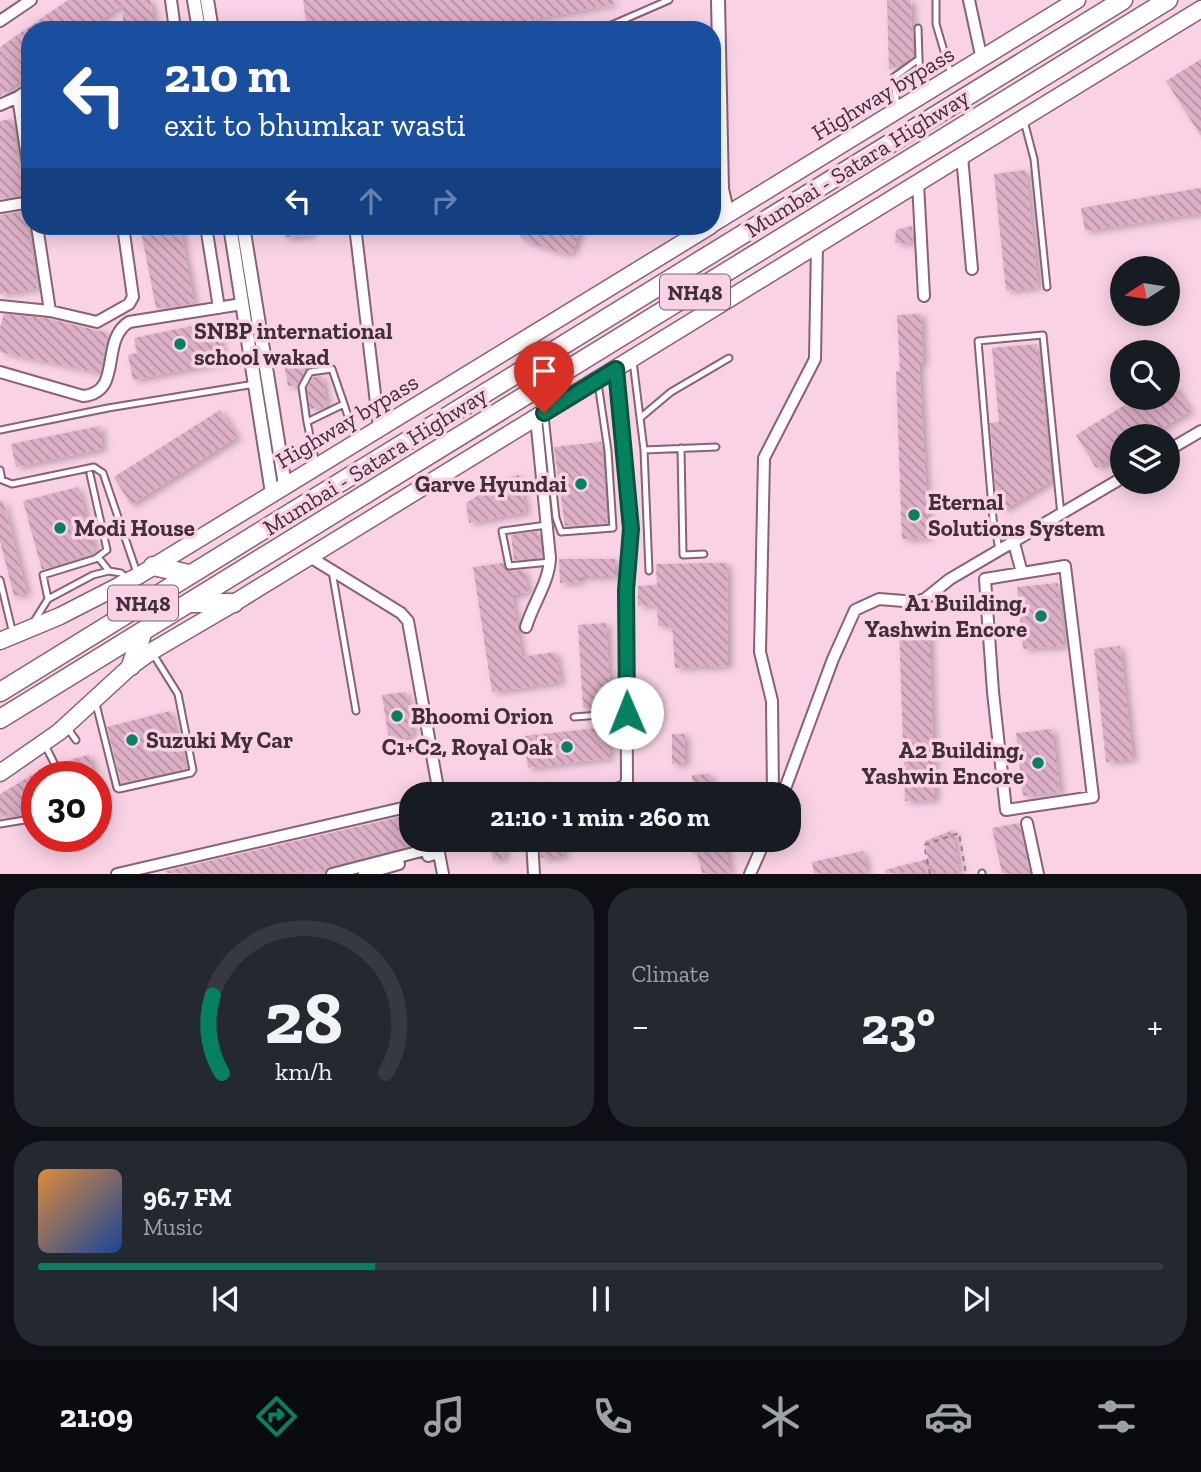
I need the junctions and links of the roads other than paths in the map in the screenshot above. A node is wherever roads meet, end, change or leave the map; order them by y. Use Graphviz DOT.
graph roads {
  1 [pos="31,0"];
  2 [pos="170,0"];
  3 [pos="194,0"];
  4 [pos="207,0"];
  5 [pos="670,0"];
  6 [pos="718,0"];
  7 [pos="936,0"];
  8 [pos="970,0"];
  9 [pos="1077,0"];
  10 [pos="1123,0"];
  11 [pos="1168,0"];
  12 [pos="1201,9"];
  13 [pos="174,21"];
  14 [pos="198,21"];
  15 [pos="210,21"];
  16 [pos="621,21"];
  17 [pos="718,21"];
  18 [pos="0,22"];
  19 [pos="918,28"];
  20 [pos="919,59"];
  21 [pos="982,60"];
  22 [pos="952,78"];
  23 [pos="21,95"];
  24 [pos="922,96"];
  25 [pos="18,97"];
  26 [pos="0,105"];
  27 [pos="897,111"];
  28 [pos="21,117"];
  29 [pos="1023,118"];
  30 [pos="962,156"];
  31 [pos="918,183"];
  32 [pos="721,200"];
  33 [pos="21,204"];
  34 [pos="0,207"];
  35 [pos="728,215"];
  36 [pos="721,219"];
  37 [pos="38,235"];
  38 [pos="124,235"];
  39 [pos="207,235"];
  40 [pos="231,235"];
  41 [pos="244,235"];
  42 [pos="356,235"];
  43 [pos="695,235"];
  44 [pos="817,245"];
  45 [pos="972,269"];
  46 [pos="1048,287"];
  47 [pos="924,296"];
  48 [pos="242,304"];
  49 [pos="0,306"];
  50 [pos="219,307"];
  51 [pos="50,311"];
  52 [pos="633,358"];
  53 [pos="729,358"];
  54 [pos="616,369"];
  55 [pos="0,372"];
  56 [pos="597,380"];
  57 [pos="268,381"];
  58 [pos="255,384"];
  59 [pos="344,404"];
  60 [pos="540,415"];
  61 [pos="640,418"];
  62 [pos="307,422"];
  63 [pos="379,428"];
  64 [pos="0,430"];
  65 [pos="1201,431"];
  66 [pos="356,442"];
  67 [pos="1180,443"];
  68 [pos="716,446"];
  69 [pos="681,448"];
  70 [pos="644,450"];
  71 [pos="316,467"];
  72 [pos="0,470"];
  73 [pos="90,474"];
  74 [pos="1110,485"];
  75 [pos="278,489"];
  76 [pos="1061,515"];
  77 [pos="547,525"];
  78 [pos="1014,543"];
  79 [pos="999,549"];
  80 [pos="704,554"];
  81 [pos="310,556"];
  82 [pos="98,557"];
  83 [pos="550,562"];
  84 [pos="332,570"];
  85 [pos="109,571"];
  86 [pos="649,571"];
  87 [pos="1022,573"];
  88 [pos="189,574"];
  89 [pos="135,577"];
  90 [pos="0,580"];
  91 [pos="48,599"];
  92 [pos="191,603"];
  93 [pos="234,603"];
  94 [pos="120,617"];
  95 [pos="31,627"];
  96 [pos="526,627"];
  97 [pos="143,631"];
  98 [pos="7,637"];
  99 [pos="152,651"];
  100 [pos="131,666"];
  101 [pos="0,692"];
  102 [pos="95,701"];
  103 [pos="356,711"];
  104 [pos="627,713"];
  105 [pos="573,717"];
  106 [pos="0,719"];
  107 [pos="44,743"];
  108 [pos="53,761"];
  109 [pos="0,772"];
  110 [pos="437,782"];
  111 [pos="625,782"];
  112 [pos="773,782"];
  113 [pos="787,782"];
  114 [pos="399,809"];
  115 [pos="21,821"];
  116 [pos="1027,822"];
  117 [pos="0,824"];
  118 [pos="417,852"];
  119 [pos="533,852"];
  120 [pos="760,852"];
  121 [pos="117,873"];
  122 [pos="332,873"];
  123 [pos="364,873"];
  124 [pos="443,873"];
  125 [pos="534,873"];
  126 [pos="750,873"];
  127 [pos="1038,873"];
  1 -- 18 [label="street"];
  2 -- 13 [label="street"];
  3 -- 14 [label="street"];
  4 -- 15 [label="street"];
  5 -- 16 [label="lane"];
  6 -- 17 [label="street"];
  7 -- 22 [label="lane"];
  8 -- 21 [label="street"];
  9 -- 21 [label="main road, Highway bypass"];
  10 -- 88 [label="highway, Mumbai - Satara Highway / NH48"];
  11 -- 92 [label="highway, Mumbai - Satara Highway / NH48"];
  12 -- 29 [label="main road"];
  19 -- 20 [label="lane"];
  20 -- 24 [label="lane"];
  20 -- 27 [label="lane"];
  21 -- 22 [label="main road, Highway bypass"];
  22 -- 24 [label="main road, Highway bypass"];
  23 -- 25 [label="street"];
  24 -- 27 [label="main road, Highway bypass"];
  25 -- 26 [label="street"];
  25 -- 28 [label="street"];
  27 -- 35 [label="main road, Highway bypass"];
  29 -- 30 [label="main road"];
  29 -- 46 [label="lane"];
  30 -- 31 [label="main road"];
  30 -- 45 [label="street"];
  31 -- 44 [label="main road"];
  31 -- 47 [label="street"];
  32 -- 35 [label="street"];
  33 -- 34 [label="street"];
  35 -- 36 [label="main road, Highway bypass"];
  37 -- 51 [label="street"];
  38 -- 51 [label="street"];
  39 -- 50 [label="street"];
  40 -- 48 [label="street"];
  41 -- 57 [label="street"];
  42 -- 63 [label="street"];
  43 -- 63 [label="main road, Highway bypass"];
  44 -- 52 [label="main road"];
  44 -- 112 [label="street"];
  48 -- 50 [label="street"];
  48 -- 58 [label="street"];
  49 -- 51 [label="street"];
  50 -- 55 [label="street"];
  52 -- 54 [label="main road"];
  52 -- 61 [label="lane"];
  53 -- 61 [label="lane"];
  54 -- 56 [label="main road"];
  54 -- 104 [label="street"];
  56 -- 60 [label="main road"];
  56 -- 60 [label="lane"];
  57 -- 58 [label="street"];
  57 -- 75 [label="street"];
  58 -- 64 [label="lane"];
  58 -- 75 [label="street"];
  59 -- 62 [label="lane"];
  59 -- 62 [label="lane"];
  59 -- 66 [label="lane"];
  60 -- 77 [label="street"];
  60 -- 81 [label="main road"];
  61 -- 70 [label="lane"];
  62 -- 71 [label="lane"];
  63 -- 66 [label="main road, Highway bypass"];
  65 -- 67 [label="street"];
  66 -- 71 [label="main road, Highway bypass"];
  68 -- 69 [label="lane"];
  69 -- 70 [label="lane"];
  69 -- 80 [label="lane"];
  70 -- 86 [label="lane"];
  71 -- 75 [label="main road, Highway bypass"];
  72 -- 89 [label="lane"];
  73 -- 82 [label="lane"];
  74 -- 76 [label="street"];
  75 -- 89 [label="main road, Highway bypass"];
  76 -- 78 [label="street"];
  76 -- 79 [label="lane"];
  77 -- 83 [label="street"];
  77 -- 83 [label="lane"];
  78 -- 79 [label="street"];
  78 -- 87 [label="street"];
  79 -- 113 [label="street"];
  81 -- 84 [label="street"];
  81 -- 93 [label="main road"];
  82 -- 85 [label="lane"];
  82 -- 91 [label="lane"];
  83 -- 96 [label="street"];
  84 -- 103 [label="lane"];
  84 -- 110 [label="street"];
  85 -- 89 [label="lane"];
  85 -- 91 [label="lane"];
  87 -- 87 [label="street"];
  88 -- 89 [label="highway"];
  88 -- 94 [label="highway, Mumbai - Satara Highway / NH48"];
  89 -- 94 [label="highway"];
  89 -- 95 [label="main road, Highway bypass"];
  90 -- 98 [label="lane"];
  91 -- 95 [label="lane"];
  92 -- 93 [label="highway"];
  92 -- 97 [label="highway, Mumbai - Satara Highway / NH48"];
  93 -- 99 [label="main road"];
  94 -- 101 [label="highway, Mumbai - Satara Highway / NH48"];
  95 -- 98 [label="main road, Highway bypass"];
  97 -- 100 [label="highway"];
  97 -- 106 [label="highway, Mumbai - Satara Highway / NH48"];
  99 -- 100 [label="main road"];
  99 -- 102 [label="lane"];
  100 -- 102 [label="main road"];
  102 -- 107 [label="main road"];
  104 -- 105 [label="lane"];
  104 -- 111 [label="street"];
  107 -- 108 [label="lane"];
  107 -- 109 [label="main road"];
  114 -- 121 [label="street"];
  115 -- 117 [label="lane"];
  116 -- 127 [label="street"];
  118 -- 122 [label="street"];
  119 -- 125 [label="street"];
  120 -- 126 [label="street"];
  123 -- 124 [label="street"];
}
